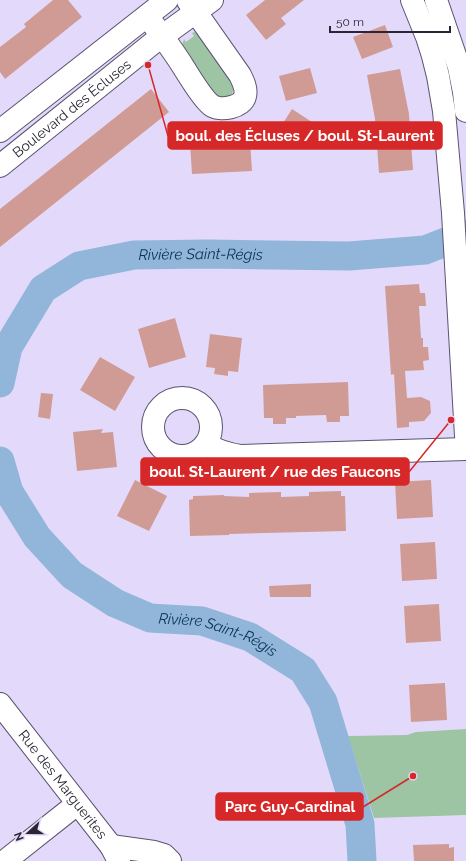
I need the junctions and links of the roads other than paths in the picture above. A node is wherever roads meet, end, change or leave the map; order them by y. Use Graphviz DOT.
graph roads {
  1 [pos="167,0"];
  2 [pos="412,0"];
  3 [pos="436,0"];
  4 [pos="198,4"];
  5 [pos="147,16"];
  6 [pos="162,36"];
  7 [pos="459,45"];
  8 [pos="466,111"];
  9 [pos="0,131"];
  10 [pos="0,166"];
  11 [pos="466,436"];
  12 [pos="206,444"];
  13 [pos="466,449"];
  14 [pos="0,704"];
  15 [pos="77,804"];
  16 [pos="115,853"];
  17 [pos="5,861"];
  18 [pos="170,861"];
  1 -- 5 [label="street, Boulevard des Écluses"];
  2 -- 11 [label="street"];
  3 -- 7 [label="street"];
  4 -- 6 [label="street, Boulevard des Écluses"];
  4 -- 6 [label="street, Boulevard des Écluses"];
  5 -- 6 [label="street, Boulevard des Écluses"];
  5 -- 9 [label="street, Boulevard des Écluses"];
  6 -- 10 [label="street, Boulevard des Écluses"];
  7 -- 8 [label="street"];
  12 -- 13 [label="street"];
  14 -- 15 [label="street, Rue des Marguerites"];
  15 -- 16 [label="street, Rue des Marguerites"];
  15 -- 17 [label="street"];
  16 -- 18 [label="street, Rue des Marguerites"];
}
